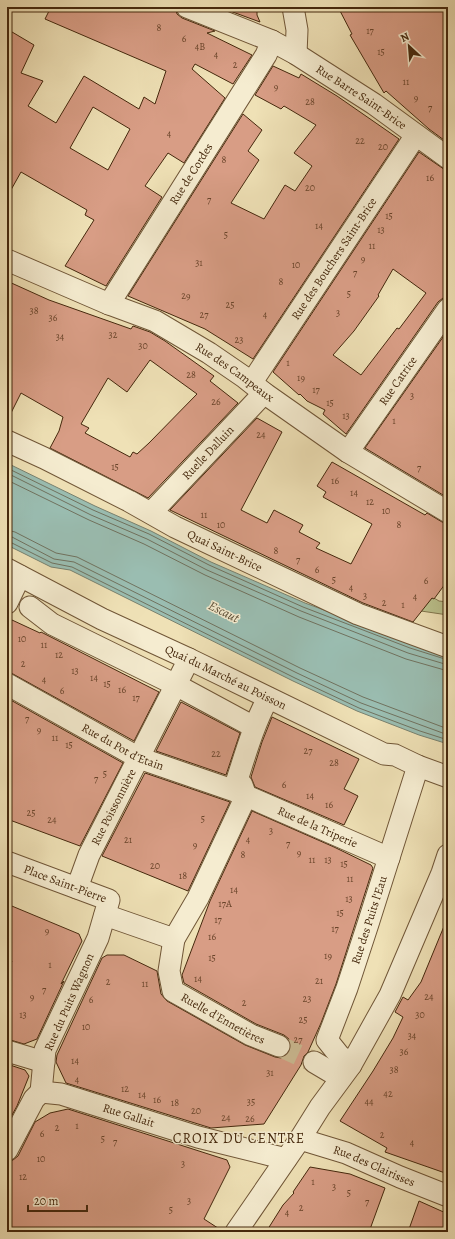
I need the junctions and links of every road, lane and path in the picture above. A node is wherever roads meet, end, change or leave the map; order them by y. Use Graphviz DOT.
graph roads {
  1 [pos="187,7"];
  2 [pos="293,7"];
  3 [pos="272,41"];
  4 [pos="296,54"];
  5 [pos="416,135"];
  6 [pos="448,158"];
  7 [pos="7,260"];
  8 [pos="109,304"];
  9 [pos="448,309"];
  10 [pos="258,388"];
  11 [pos="7,441"];
  12 [pos="348,452"];
  13 [pos="448,512"];
  14 [pos="151,513"];
  15 [pos="14,573"];
  16 [pos="7,603"];
  17 [pos="30,607"];
  18 [pos="448,647"];
  19 [pos="190,659"];
  20 [pos="7,684"];
  21 [pos="176,685"];
  22 [pos="268,698"];
  23 [pos="254,727"];
  24 [pos="139,758"];
  25 [pos="418,766"];
  26 [pos="448,776"];
  27 [pos="242,788"];
  28 [pos="448,855"];
  29 [pos="389,858"];
  30 [pos="7,862"];
  31 [pos="83,891"];
  32 [pos="105,915"];
  33 [pos="98,938"];
  34 [pos="174,939"];
  35 [pos="279,1046"];
  36 [pos="7,1051"];
  37 [pos="44,1062"];
  38 [pos="314,1062"];
  39 [pos="346,1072"];
  40 [pos="41,1092"];
  41 [pos="300,1139"];
  42 [pos="7,1150"];
  43 [pos="286,1159"];
  44 [pos="448,1196"];
  45 [pos="236,1232"];
  1 -- 3 [label="street, Rue Barre Saint-Brice"];
  2 -- 4 [label="street"];
  3 -- 4 [label="street, Rue Barre Saint-Brice"];
  3 -- 8 [label="street, Rue de Cordes"];
  4 -- 5 [label="street, Rue Barre Saint-Brice"];
  5 -- 6 [label="street, Rue Barre Saint-Brice"];
  5 -- 10 [label="street, Rue des Bouchers Saint-Brice"];
  7 -- 8 [label="street, Rue des Campeaux"];
  8 -- 10 [label="street, Rue des Campeaux"];
  9 -- 12 [label="street, Rue Catrice"];
  10 -- 12 [label="street, Rue des Campeaux"];
  10 -- 14 [label="street, Ruelle Dalluin"];
  11 -- 14 [label="street, Quai Saint-Brice"];
  12 -- 13 [label="street, Rue des Campeaux"];
  14 -- 18 [label="street, Quai Saint-Brice"];
  15 -- 16 [label="street"];
  15 -- 19 [label="street, Quai du Marché au Poisson"];
  17 -- 21 [label="street"];
  19 -- 21 [label="street, Rue Poissonnière"];
  19 -- 22 [label="street, Quai du Marché au Poisson"];
  20 -- 24 [label="street, Rue du Pot d'Etain"];
  21 -- 23 [label="street"];
  21 -- 24 [label="street, Rue Poissonnière"];
  22 -- 23 [label="street"];
  22 -- 25 [label="street, Quai du Marché au Poisson"];
  23 -- 27 [label="street"];
  24 -- 27 [label="street, Rue du Pot d'Etain"];
  24 -- 31 [label="street, Rue Poissonnière"];
  25 -- 26 [label="street, Quai du Marché au Poisson"];
  25 -- 29 [label="street, Rue des Puits l'Eau"];
  27 -- 29 [label="street, Rue de la Triperie"];
  27 -- 34 [label="street"];
  28 -- 39 [label="street"];
  29 -- 39 [label="street, Rue des Puits l'Eau"];
  30 -- 31 [label="street, Place Saint-Pierre"];
  31 -- 32 [label="street, Place Saint-Pierre"];
  32 -- 33 [label="street, Place Saint-Pierre"];
  32 -- 34 [label="street, Place Saint-Pierre"];
  33 -- 37 [label="street, Rue du Puits Wagnon"];
  34 -- 35 [label="street, Ruelle d'Ennetières"];
  36 -- 37 [label="street"];
  37 -- 40 [label="street, Rue du Puits Wagnon"];
  38 -- 39 [label="street"];
  39 -- 41 [label="street"];
  40 -- 42 [label="street"];
  40 -- 43 [label="street, Rue Gallait"];
  41 -- 43 [label="street"];
  41 -- 44 [label="street, Rue des Clairisses"];
  43 -- 45 [label="street"];
}
